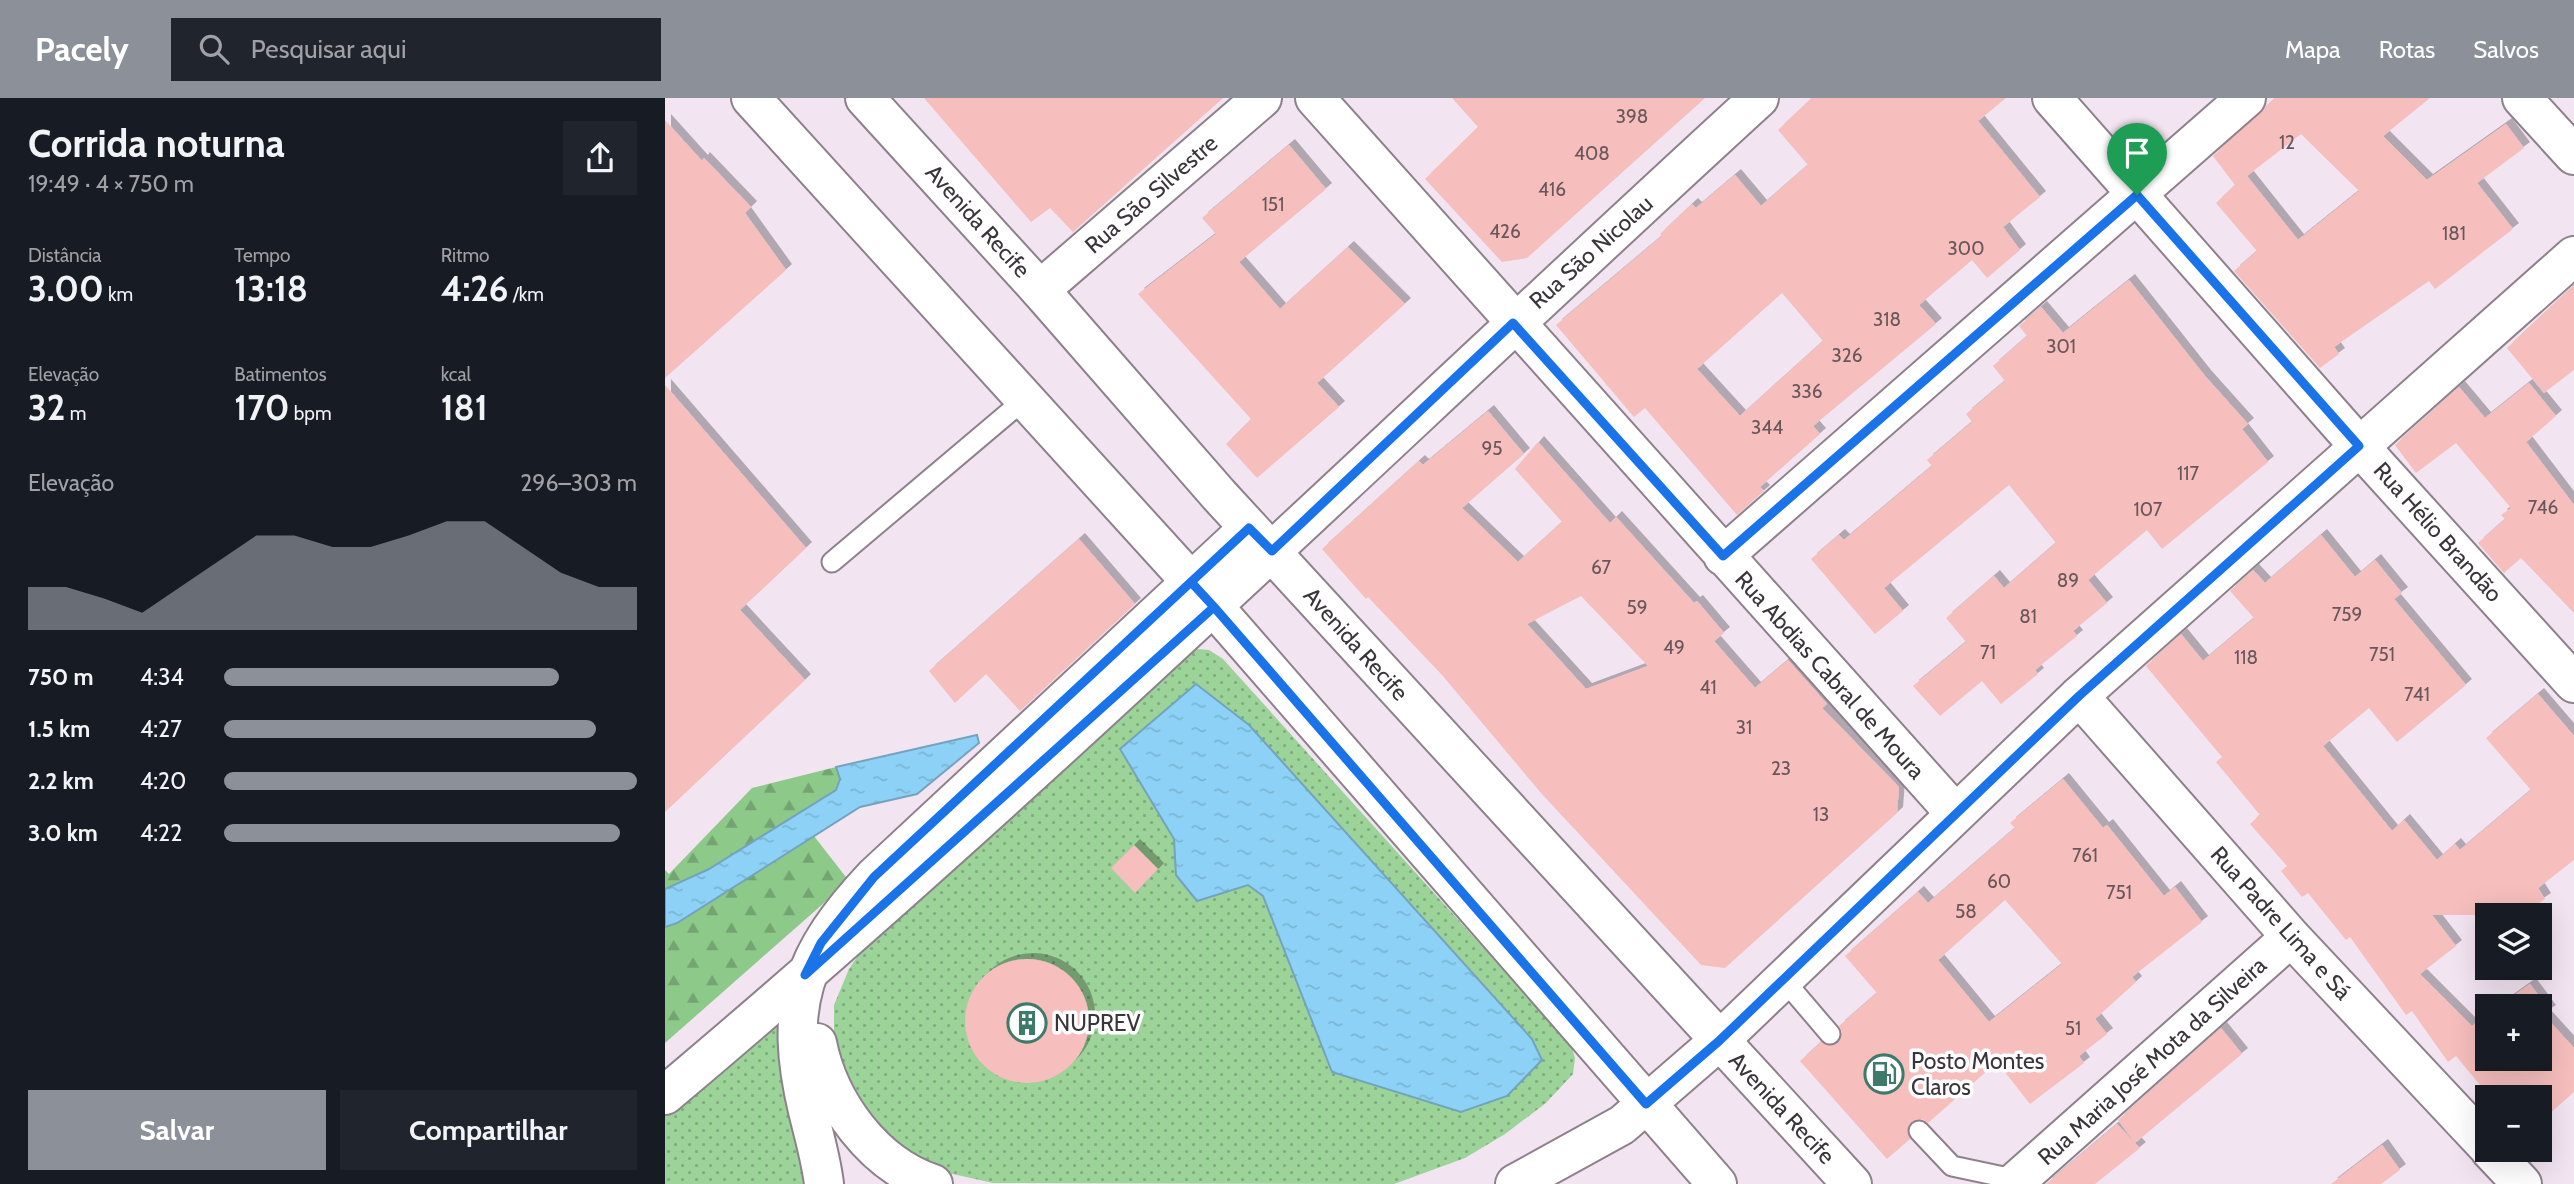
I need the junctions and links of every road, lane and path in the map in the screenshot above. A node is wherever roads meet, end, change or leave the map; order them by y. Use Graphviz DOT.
graph roads {
  1 [pos="751,98"];
  2 [pos="865,98"];
  3 [pos="1262,98"];
  4 [pos="1315,98"];
  5 [pos="1759,98"];
  6 [pos="2052,98"];
  7 [pos="2246,98"];
  8 [pos="2522,98"];
  9 [pos="2574,155"];
  10 [pos="2137,195"];
  11 [pos="2574,256"];
  12 [pos="1040,290"];
  13 [pos="1513,323"];
  14 [pos="1025,399"];
  15 [pos="2359,446"];
  16 [pos="1261,540"];
  17 [pos="1723,556"];
  18 [pos="832,562"];
  19 [pos="1203,595"];
  20 [pos="2574,683"];
  21 [pos="2079,696"];
  22 [pos="1955,813"];
  23 [pos="2291,937"];
  24 [pos="835,950"];
  25 [pos="805,975"];
  26 [pos="1783,979"];
  27 [pos="1830,1034"];
  28 [pos="1719,1041"];
  29 [pos="665,1095"];
  30 [pos="1646,1104"];
  31 [pos="1919,1131"];
  32 [pos="2504,1168"];
  33 [pos="2017,1183"];
  34 [pos="824,1184"];
  35 [pos="933,1184"];
  36 [pos="1515,1184"];
  37 [pos="1717,1184"];
  38 [pos="1852,1184"];
  1 -- 14 [label="main road"];
  2 -- 12 [label="main road, Avenida Recife"];
  3 -- 12 [label="main road, Rua São Silvestre"];
  4 -- 13 [label="main road, Rua Abdias Cabral de Moura"];
  5 -- 13 [label="main road, Rua São Nicolau"];
  6 -- 10 [label="main road, Rua Hélio Brandão"];
  7 -- 10 [label="main road"];
  8 -- 9 [label="main road"];
  10 -- 15 [label="main road, Rua Hélio Brandão"];
  10 -- 17 [label="main road"];
  11 -- 15 [label="main road"];
  12 -- 16 [label="main road, Avenida Recife"];
  13 -- 16 [label="main road, Rua São Nicolau"];
  13 -- 17 [label="main road, Rua Abdias Cabral de Moura"];
  14 -- 18 [label="lane"];
  14 -- 19 [label="main road"];
  15 -- 20 [label="main road, Rua Hélio Brandão"];
  15 -- 21 [label="main road"];
  16 -- 19 [label="main road, Rua São Nicolau"];
  16 -- 28 [label="main road, Avenida Recife"];
  17 -- 22 [label="main road, Rua Abdias Cabral de Moura"];
  19 -- 24 [label="main road"];
  19 -- 25 [label="main road"];
  19 -- 30 [label="main road"];
  21 -- 22 [label="main road"];
  21 -- 23 [label="main road, Rua Padre Lima e Sá"];
  22 -- 26 [label="main road"];
  23 -- 32 [label="main road, Rua Padre Lima e Sá"];
  23 -- 33 [label="main road, Rua Maria José Mota da Silveira"];
  24 -- 25 [label="main road"];
  24 -- 35 [label="main road"];
  25 -- 29 [label="main road"];
  25 -- 34 [label="main road"];
  26 -- 27 [label="lane"];
  26 -- 28 [label="main road"];
  28 -- 30 [label="main road"];
  28 -- 38 [label="main road, Avenida Recife"];
  30 -- 36 [label="main road"];
  30 -- 37 [label="main road"];
  31 -- 33 [label="lane"];
}
